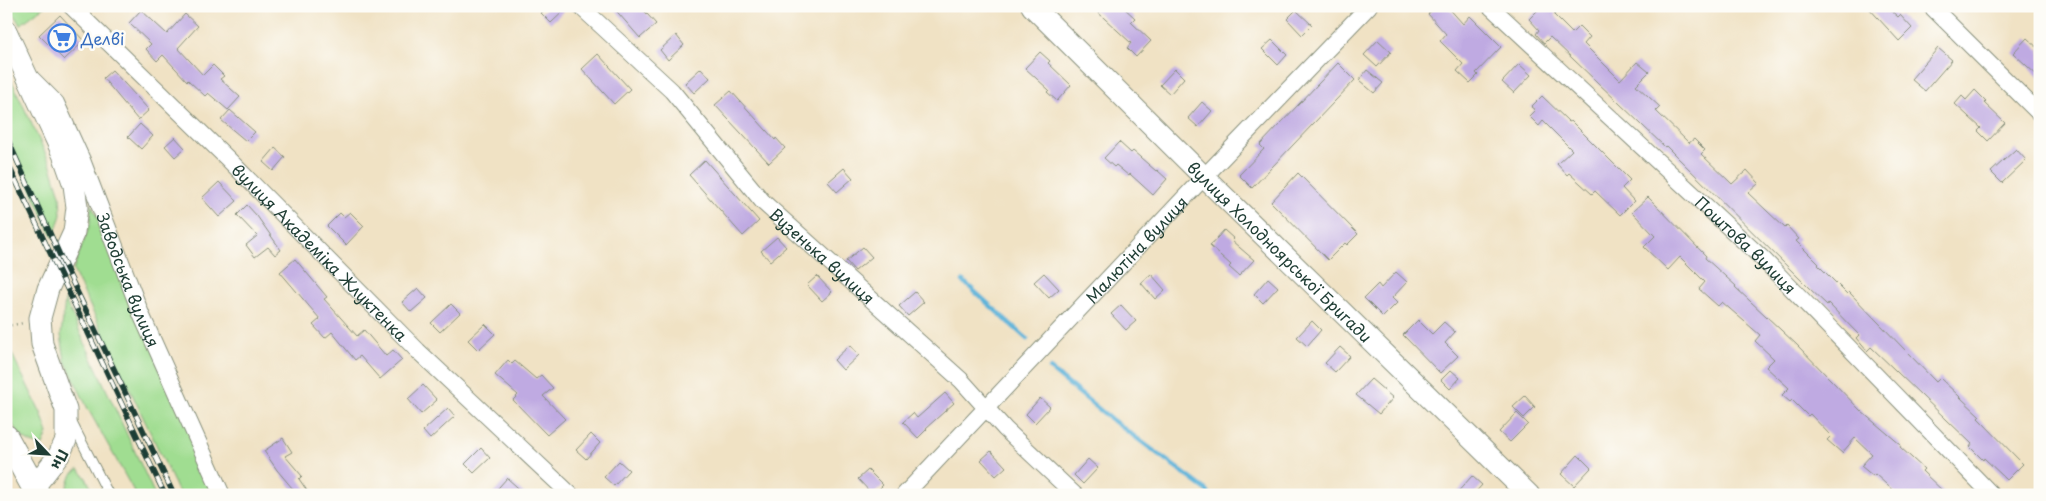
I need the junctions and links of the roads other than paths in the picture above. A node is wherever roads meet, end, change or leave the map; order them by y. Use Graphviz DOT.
graph roads {
  1 [pos="71,6"];
  2 [pos="580,6"];
  3 [pos="1032,6"];
  4 [pos="1369,6"];
  5 [pos="1490,6"];
  6 [pos="1931,6"];
  7 [pos="6,31"];
  8 [pos="25,72"];
  9 [pos="2040,114"];
  10 [pos="1204,177"];
  11 [pos="988,407"];
  12 [pos="66,410"];
  13 [pos="6,437"];
  14 [pos="36,491"];
  15 [pos="108,495"];
  16 [pos="222,495"];
  17 [pos="571,495"];
  18 [pos="904,495"];
  19 [pos="1075,495"];
  20 [pos="1529,495"];
  21 [pos="1992,495"];
  1 -- 17 [label="street, вулиця Академіка Жлуктенка"];
  2 -- 11 [label="street, Вузенька вулиця"];
  3 -- 10 [label="street, вулиця Холодноярської Бригади"];
  4 -- 10 [label="street, Малютіна вулиця"];
  5 -- 21 [label="street, Поштова вулиця"];
  6 -- 9 [label="street"];
  7 -- 8 [label="street"];
  8 -- 12 [label="street"];
  8 -- 16 [label="street, Заводська вулиця"];
  10 -- 11 [label="street, Малютіна вулиця"];
  10 -- 20 [label="street, вулиця Холодноярської Бригади"];
  11 -- 18 [label="street, Малютіна вулиця"];
  11 -- 19 [label="street, Вузенька вулиця"];
  12 -- 14 [label="street"];
  12 -- 15 [label="lane"];
  13 -- 14 [label="main road"];
}
